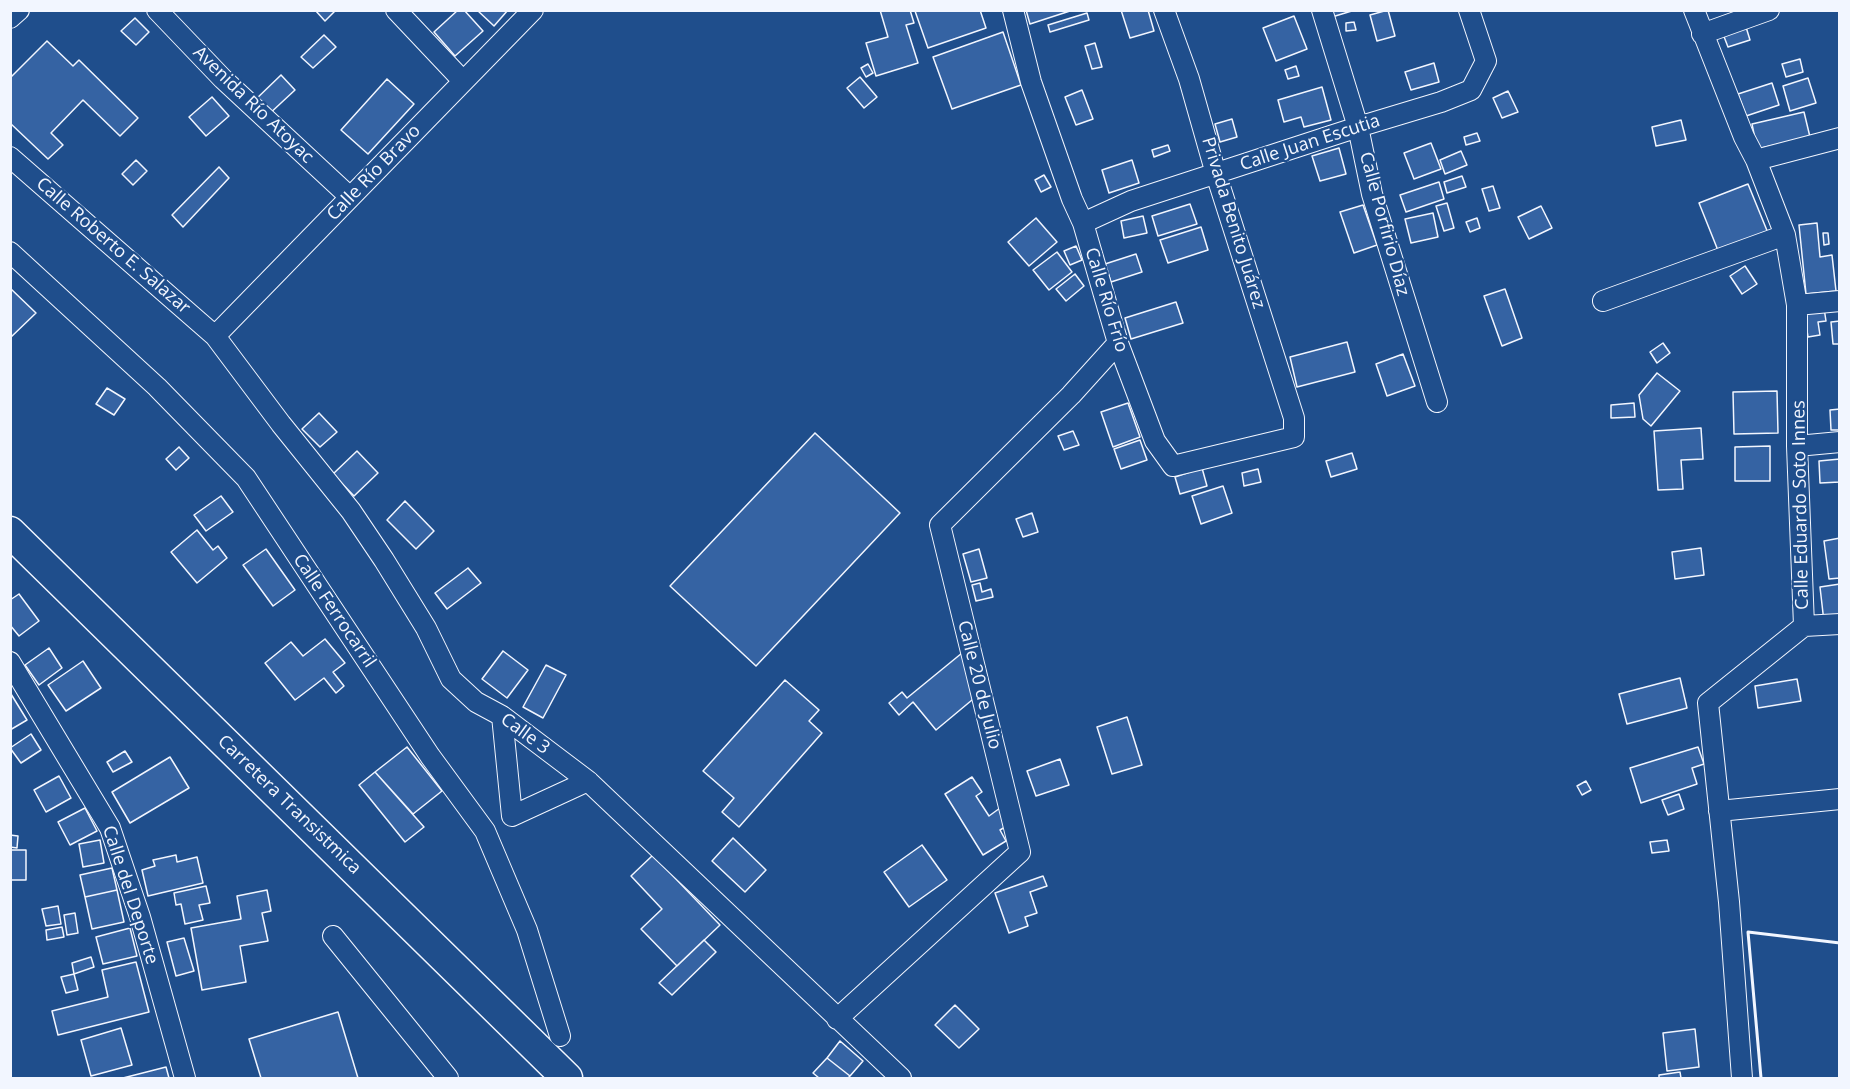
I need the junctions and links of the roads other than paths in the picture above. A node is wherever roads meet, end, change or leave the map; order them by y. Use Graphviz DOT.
graph roads {
  1 [pos="19,10"];
  2 [pos="157,10"];
  3 [pos="396,10"];
  4 [pos="533,10"];
  5 [pos="1013,10"];
  6 [pos="1164,10"];
  7 [pos="1322,10"];
  8 [pos="1469,10"];
  9 [pos="1694,10"];
  10 [pos="1769,10"];
  11 [pos="10,18"];
  12 [pos="1702,34"];
  13 [pos="463,81"];
  14 [pos="1358,127"];
  15 [pos="1839,138"];
  16 [pos="10,157"];
  17 [pos="1756,160"];
  18 [pos="1216,174"];
  19 [pos="350,197"];
  20 [pos="1083,223"];
  21 [pos="1785,235"];
  22 [pos="10,252"];
  23 [pos="1603,301"];
  24 [pos="1839,301"];
  25 [pos="1797,305"];
  26 [pos="215,336"];
  27 [pos="1118,343"];
  28 [pos="1437,402"];
  29 [pos="1294,438"];
  30 [pos="1839,442"];
  31 [pos="1797,446"];
  32 [pos="10,532"];
  33 [pos="1839,624"];
  34 [pos="1804,626"];
  35 [pos="10,662"];
  36 [pos="502,716"];
  37 [pos="588,781"];
  38 [pos="1839,799"];
  39 [pos="1719,811"];
  40 [pos="512,816"];
  41 [pos="485,831"];
  42 [pos="333,936"];
  43 [pos="837,1019"];
  44 [pos="560,1059"];
  45 [pos="185,1078"];
  46 [pos="448,1078"];
  47 [pos="901,1078"];
  48 [pos="1743,1078"];
  1 -- 11 [label="street"];
  2 -- 19 [label="street, Avenida Río Atoyac"];
  3 -- 13 [label="street"];
  4 -- 13 [label="street, Calle Río Bravo"];
  5 -- 20 [label="street, Calle Río Frío"];
  6 -- 18 [label="street, Privada Benito Juárez"];
  7 -- 14 [label="street, Calle Porfirio Díaz"];
  8 -- 14 [label="street, Calle Juan Escutia"];
  9 -- 12 [label="street, Calle Eduardo Soto Innes"];
  10 -- 12 [label="street"];
  12 -- 17 [label="street, Calle Eduardo Soto Innes"];
  13 -- 19 [label="street, Calle Río Bravo"];
  14 -- 18 [label="street, Calle Juan Escutia"];
  14 -- 28 [label="street, Calle Porfirio Díaz"];
  15 -- 17 [label="street"];
  16 -- 26 [label="street, Calle Roberto E. Salazar"];
  17 -- 21 [label="street, Calle Eduardo Soto Innes"];
  18 -- 20 [label="street, Calle Juan Escutia"];
  18 -- 29 [label="street, Privada Benito Juárez"];
  19 -- 26 [label="street, Calle Río Bravo"];
  20 -- 27 [label="street, Calle Río Frío"];
  21 -- 23 [label="street"];
  21 -- 25 [label="street, Calle Eduardo Soto Innes"];
  22 -- 41 [label="street, Calle Ferrocarril"];
  24 -- 25 [label="street"];
  25 -- 31 [label="street, Calle Eduardo Soto Innes"];
  26 -- 36 [label="street, Calle 3"];
  27 -- 29 [label="street, Calle Río Frío"];
  27 -- 43 [label="street, Calle 20 de Julio"];
  30 -- 31 [label="street"];
  31 -- 34 [label="street, Calle Eduardo Soto Innes"];
  32 -- 44 [label="main road, Carretera Transistmica"];
  33 -- 34 [label="street"];
  34 -- 39 [label="street, Calle Eduardo Soto Innes"];
  35 -- 45 [label="street, Calle del Deporte"];
  36 -- 37 [label="street, Calle 3"];
  36 -- 40 [label="street"];
  37 -- 40 [label="street"];
  37 -- 43 [label="street, Calle 3"];
  38 -- 39 [label="street"];
  39 -- 48 [label="street, Calle Eduardo Soto Innes"];
  40 -- 41 [label="street"];
  41 -- 44 [label="street, Calle Ferrocarril"];
  42 -- 46 [label="street"];
  43 -- 47 [label="street, Calle 3"];
}
